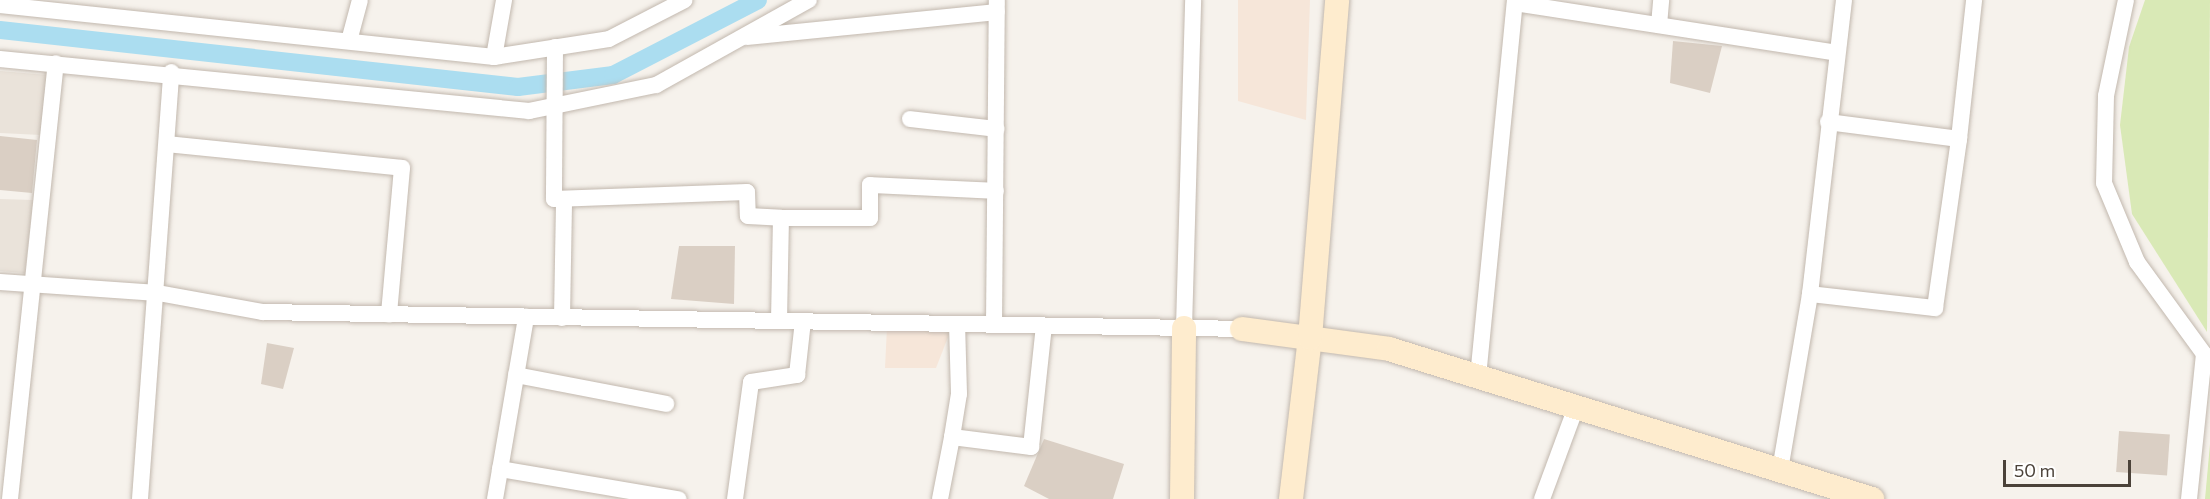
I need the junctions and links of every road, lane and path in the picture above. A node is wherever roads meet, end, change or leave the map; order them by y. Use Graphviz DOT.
graph roads {
  1 [pos="360,0"];
  2 [pos="504,0"];
  3 [pos="809,0"];
  4 [pos="1193,0"];
  5 [pos="1337,0"];
  6 [pos="1661,0"];
  7 [pos="1844,0"];
  8 [pos="1974,0"];
  9 [pos="2126,0"];
  10 [pos="1515,1"];
  11 [pos="674,2"];
  12 [pos="0,5"];
  13 [pos="997,6"];
  14 [pos="87,7"];
  15 [pos="1659,25"];
  16 [pos="740,38"];
  17 [pos="349,42"];
  18 [pos="555,47"];
  19 [pos="1837,53"];
  20 [pos="494,57"];
  21 [pos="0,59"];
  22 [pos="56,63"];
  23 [pos="171,72"];
  24 [pos="557,105"];
  25 [pos="910,119"];
  26 [pos="1828,122"];
  27 [pos="996,129"];
  28 [pos="1959,139"];
  29 [pos="167,144"];
  30 [pos="996,191"];
  31 [pos="564,200"];
  32 [pos="781,218"];
  33 [pos="0,282"];
  34 [pos="32,284"];
  35 [pos="158,293"];
  36 [pos="1810,294"];
  37 [pos="389,314"];
  38 [pos="526,317"];
  39 [pos="562,318"];
  40 [pos="779,321"];
  41 [pos="802,321"];
  42 [pos="957,324"];
  43 [pos="994,325"];
  44 [pos="1044,326"];
  45 [pos="1184,328"];
  46 [pos="1242,329"];
  47 [pos="1310,338"];
  48 [pos="2207,351"];
  49 [pos="516,375"];
  50 [pos="1478,377"];
  51 [pos="666,404"];
  52 [pos="1576,407"];
  53 [pos="952,437"];
  54 [pos="7,466"];
  55 [pos="500,469"];
  56 [pos="1780,471"];
  57 [pos="1827,492"];
  58 [pos="10,499"];
  59 [pos="140,499"];
  60 [pos="495,499"];
  61 [pos="678,499"];
  62 [pos="735,499"];
  63 [pos="940,499"];
  64 [pos="1182,499"];
  65 [pos="1291,499"];
  66 [pos="1542,499"];
  67 [pos="1872,499"];
  68 [pos="2189,499"];
  1 -- 17 [label="street"];
  2 -- 20 [label="street"];
  3 -- 16 [label="street"];
  4 -- 45 [label="street"];
  5 -- 47 [label="street"];
  6 -- 15 [label="street"];
  7 -- 19 [label="street"];
  8 -- 28 [label="street"];
  9 -- 48 [label="street"];
  10 -- 15 [label="street"];
  10 -- 50 [label="street"];
  11 -- 18 [label="street"];
  12 -- 14 [label="street"];
  13 -- 16 [label="street"];
  13 -- 27 [label="street"];
  14 -- 17 [label="street"];
  15 -- 19 [label="street"];
  16 -- 24 [label="street"];
  17 -- 20 [label="street"];
  18 -- 20 [label="street"];
  18 -- 24 [label="street"];
  19 -- 26 [label="street"];
  21 -- 22 [label="street"];
  22 -- 23 [label="street"];
  22 -- 34 [label="street"];
  23 -- 24 [label="street"];
  23 -- 29 [label="street"];
  24 -- 31 [label="street"];
  25 -- 27 [label="street"];
  26 -- 28 [label="street"];
  26 -- 36 [label="street"];
  27 -- 30 [label="street"];
  28 -- 36 [label="street"];
  29 -- 35 [label="street"];
  29 -- 37 [label="street"];
  30 -- 32 [label="street"];
  30 -- 43 [label="street"];
  31 -- 32 [label="street"];
  31 -- 39 [label="street"];
  32 -- 40 [label="street"];
  33 -- 34 [label="street"];
  34 -- 35 [label="street"];
  34 -- 54 [label="street"];
  35 -- 37 [label="street"];
  35 -- 59 [label="street"];
  36 -- 56 [label="street"];
  37 -- 38 [label="street"];
  38 -- 39 [label="street"];
  38 -- 49 [label="street"];
  39 -- 40 [label="street"];
  40 -- 41 [label="street"];
  41 -- 42 [label="street"];
  41 -- 62 [label="street"];
  42 -- 43 [label="street"];
  42 -- 53 [label="street"];
  43 -- 44 [label="street"];
  44 -- 45 [label="street"];
  44 -- 53 [label="street"];
  45 -- 46 [label="street"];
  45 -- 64 [label="street"];
  46 -- 47 [label="street"];
  47 -- 50 [label="street"];
  47 -- 65 [label="street"];
  48 -- 68 [label="street"];
  49 -- 51 [label="street"];
  49 -- 55 [label="street"];
  50 -- 52 [label="street"];
  52 -- 56 [label="street"];
  52 -- 66 [label="street"];
  53 -- 63 [label="street"];
  54 -- 58 [label="street"];
  55 -- 60 [label="street"];
  55 -- 61 [label="street"];
  56 -- 57 [label="street"];
  57 -- 67 [label="street"];
}
